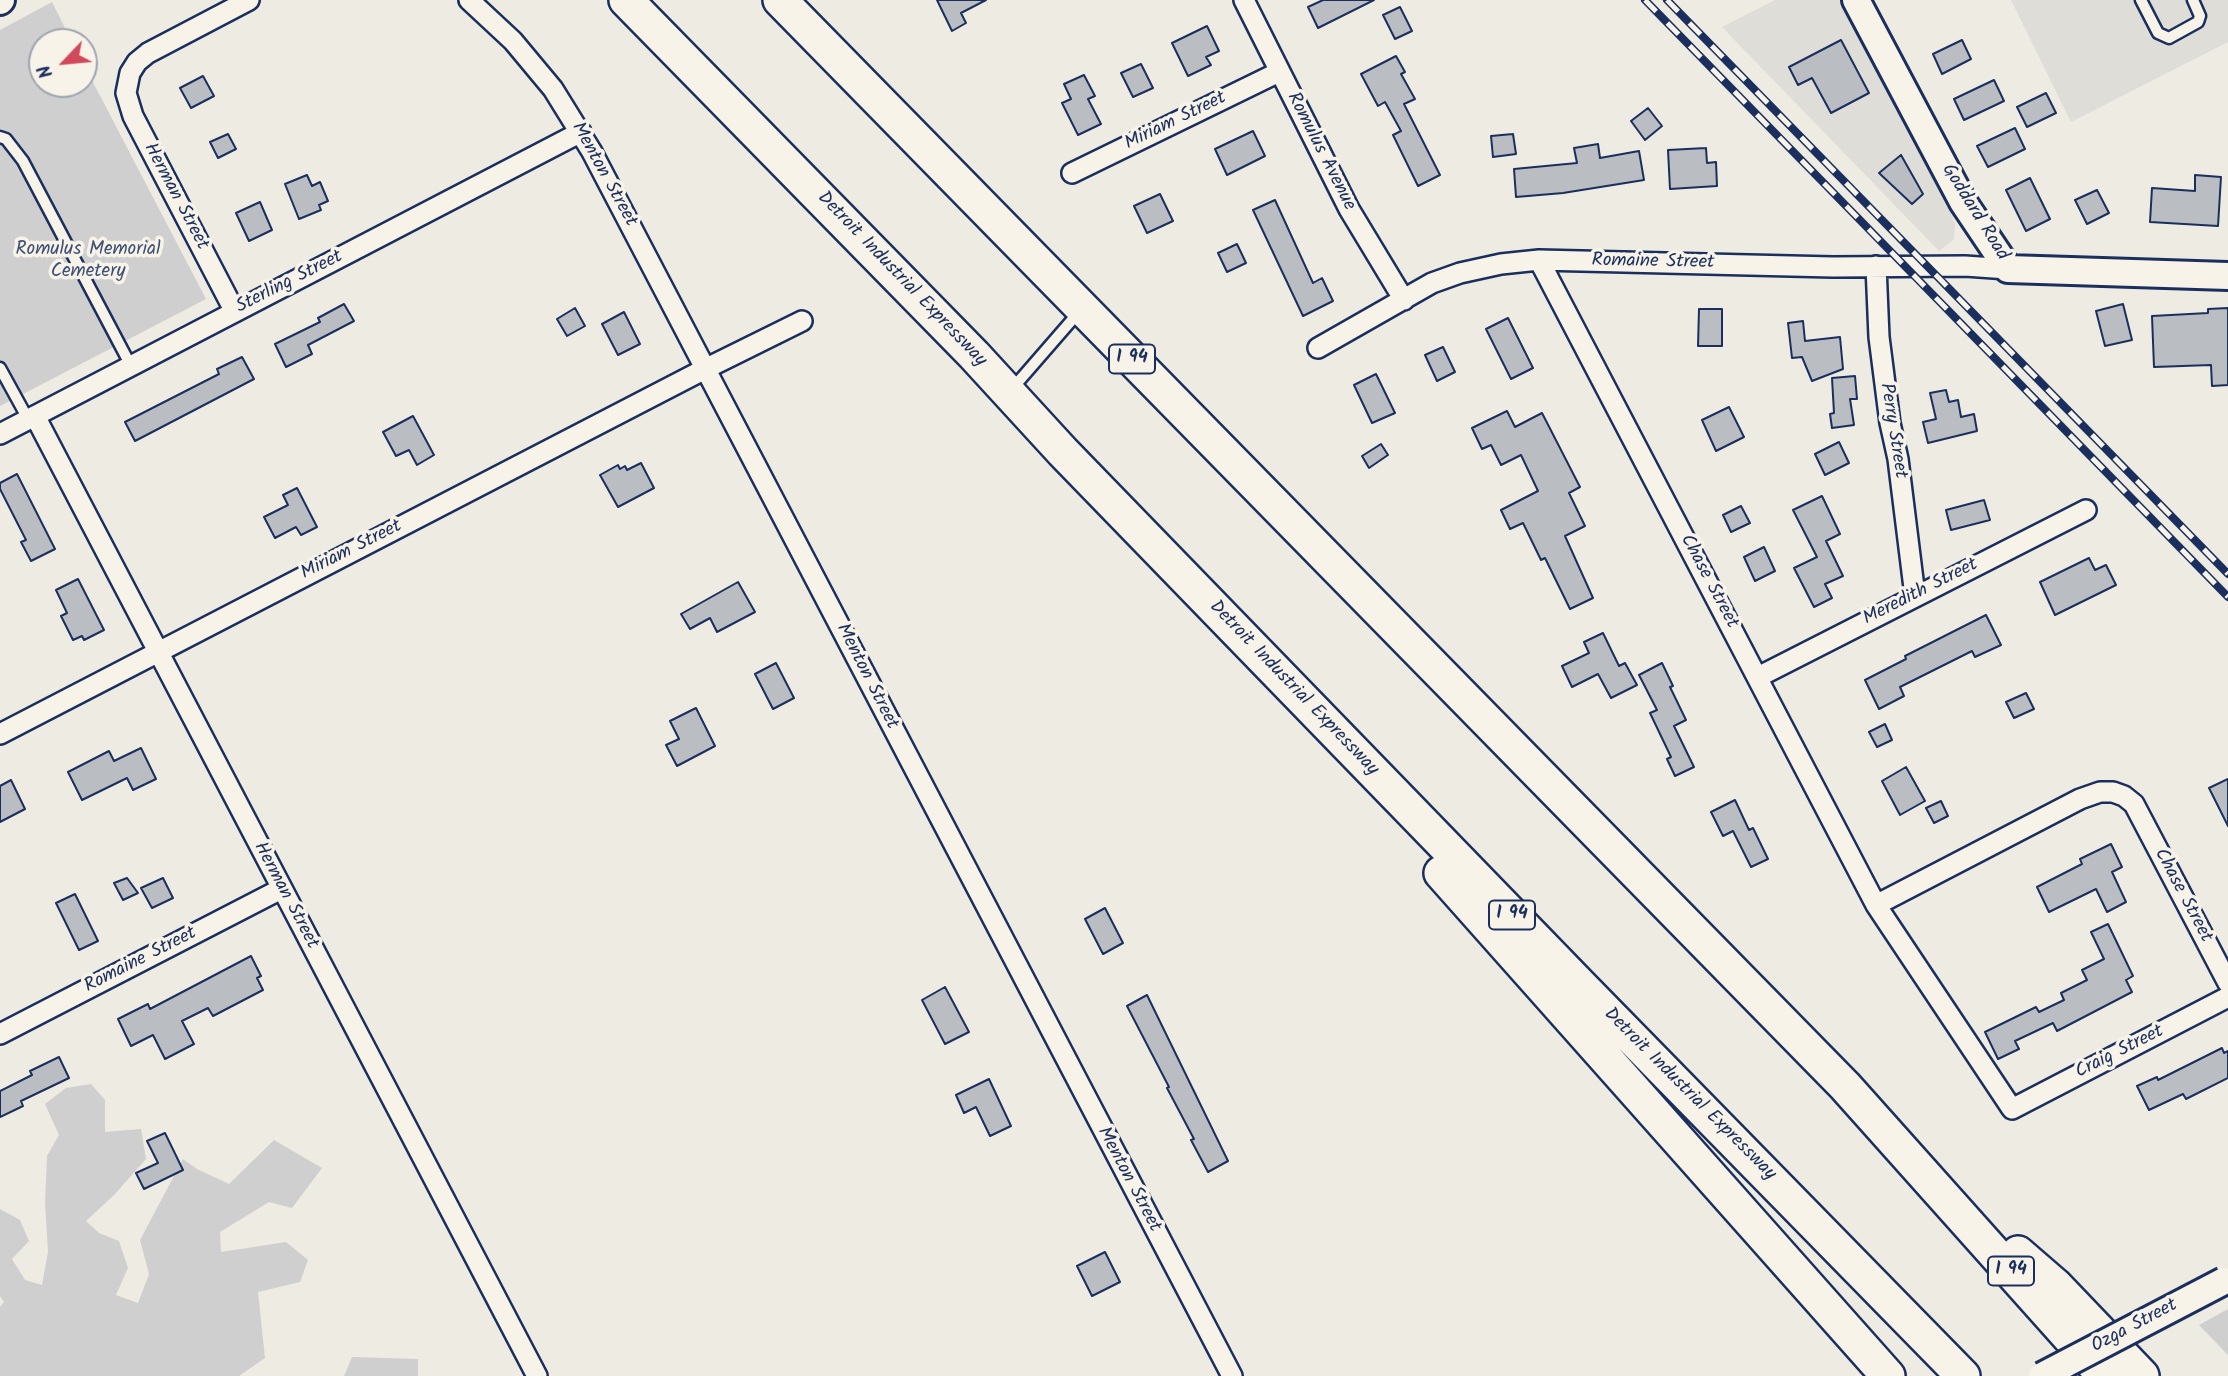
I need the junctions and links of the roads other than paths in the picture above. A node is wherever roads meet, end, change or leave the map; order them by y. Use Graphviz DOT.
graph roads {
  1 [pos="249,0"];
  2 [pos="470,0"];
  3 [pos="626,0"];
  4 [pos="780,0"];
  5 [pos="1244,0"];
  6 [pos="1856,0"];
  7 [pos="2141,0"];
  8 [pos="2193,0"];
  9 [pos="1279,72"];
  10 [pos="581,132"];
  11 [pos="0,137"];
  12 [pos="1072,173"];
  13 [pos="1539,260"];
  14 [pos="1876,266"];
  15 [pos="2008,269"];
  16 [pos="2228,276"];
  17 [pos="1404,300"];
  18 [pos="1083,308"];
  19 [pos="235,312"];
  20 [pos="802,321"];
  21 [pos="1318,348"];
  22 [pos="131,366"];
  23 [pos="0,368"];
  24 [pos="705,369"];
  25 [pos="1009,391"];
  26 [pos="32,417"];
  27 [pos="0,434"];
  28 [pos="1063,452"];
  29 [pos="2086,510"];
  30 [pos="1915,596"];
  31 [pos="158,652"];
  32 [pos="1758,677"];
  33 [pos="0,734"];
  34 [pos="281,889"];
  35 [pos="1876,905"];
  36 [pos="2228,983"];
  37 [pos="2228,997"];
  38 [pos="0,1034"];
  39 [pos="2012,1109"];
  40 [pos="1918,1166"];
  41 [pos="2226,1280"];
  42 [pos="537,1376"];
  43 [pos="1232,1376"];
  44 [pos="1888,1376"];
  45 [pos="1963,1376"];
  46 [pos="2042,1376"];
  47 [pos="2104,1376"];
  48 [pos="2142,1376"];
  1 -- 19 [label="street, Herman Street"];
  2 -- 10 [label="street, Menton Street"];
  3 -- 25 [label="highway, Detroit Industrial Expressway / I 94"];
  4 -- 18 [label="highway, I 94"];
  5 -- 9 [label="street, Romulus Avenue"];
  6 -- 15 [label="main road, Goddard Road"];
  7 -- 8 [label="lane"];
  9 -- 12 [label="street, Miriam Street"];
  9 -- 17 [label="street, Romulus Avenue"];
  10 -- 19 [label="street, Sterling Street"];
  10 -- 24 [label="street, Menton Street"];
  11 -- 22 [label="lane"];
  13 -- 14 [label="street, Romaine Street"];
  13 -- 17 [label="street, Romaine Street"];
  13 -- 32 [label="street, Chase Street"];
  14 -- 15 [label="street, Romaine Street"];
  14 -- 30 [label="street, Perry Street"];
  15 -- 16 [label="main road, Goddard Road"];
  17 -- 21 [label="street, Romaine Street"];
  18 -- 25 [label="lane"];
  18 -- 40 [label="highway, I 94"];
  19 -- 22 [label="street, Sterling Street"];
  20 -- 24 [label="street, Miriam Street"];
  22 -- 26 [label="street, Sterling Street"];
  23 -- 26 [label="lane"];
  24 -- 31 [label="street, Miriam Street"];
  24 -- 43 [label="street, Menton Street"];
  25 -- 28 [label="highway, Detroit Industrial Expressway / I 94"];
  26 -- 27 [label="street, Sterling Street"];
  26 -- 31 [label="street, Herman Street"];
  28 -- 44 [label="highway"];
  28 -- 45 [label="highway, Detroit Industrial Expressway / I 94"];
  29 -- 30 [label="street, Meredith Street"];
  30 -- 32 [label="street, Meredith Street"];
  31 -- 33 [label="street, Miriam Street"];
  31 -- 34 [label="street, Herman Street"];
  32 -- 35 [label="street, Chase Street"];
  34 -- 38 [label="street, Romaine Street"];
  34 -- 42 [label="street, Herman Street"];
  35 -- 36 [label="street, Chase Street"];
  35 -- 39 [label="street, Chase Street"];
  37 -- 39 [label="street, Craig Street"];
  40 -- 47 [label="highway, I 94"];
  40 -- 48 [label="highway"];
  41 -- 46 [label="main road, Ozga Street, bridge"];
}
